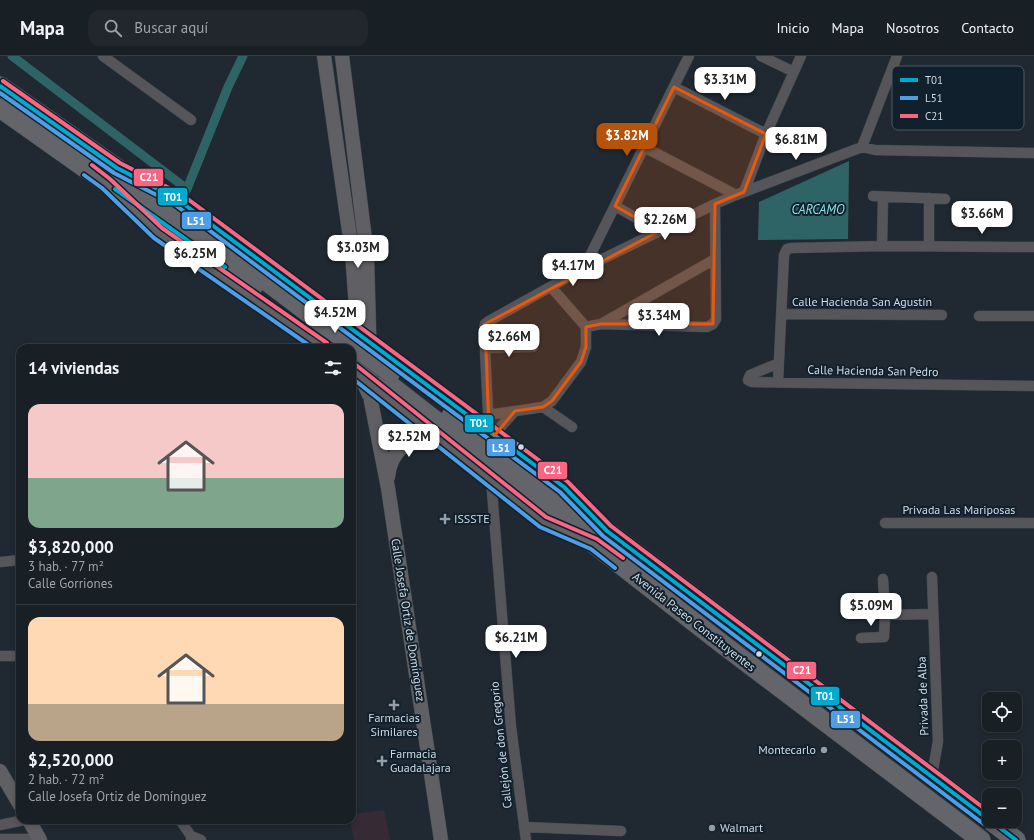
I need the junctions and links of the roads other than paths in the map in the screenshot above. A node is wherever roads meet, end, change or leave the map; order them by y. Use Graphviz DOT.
graph roads {
  1 [pos="103,56"];
  2 [pos="324,56"];
  3 [pos="342,56"];
  4 [pos="689,56"];
  5 [pos="761,56"];
  6 [pos="801,56"];
  7 [pos="897,56"];
  8 [pos="893,66"];
  9 [pos="892,69"];
  10 [pos="794,72"];
  11 [pos="0,86"];
  12 [pos="674,87"];
  13 [pos="0,108"];
  14 [pos="191,120"];
  15 [pos="766,134"];
  16 [pos="644,147"];
  17 [pos="862,147"];
  18 [pos="1034,152"];
  19 [pos="117,168"];
  20 [pos="106,183"];
  21 [pos="740,193"];
  22 [pos="929,198"];
  23 [pos="945,198"];
  24 [pos="715,204"];
  25 [pos="615,206"];
  26 [pos="179,225"];
  27 [pos="659,231"];
  28 [pos="882,246"];
  29 [pos="929,246"];
  30 [pos="1034,247"];
  31 [pos="352,252"];
  32 [pos="367,255"];
  33 [pos="715,259"];
  34 [pos="584,268"];
  35 [pos="552,287"];
  36 [pos="322,307"];
  37 [pos="782,314"];
  38 [pos="942,315"];
  39 [pos="979,316"];
  40 [pos="1034,316"];
  41 [pos="342,322"];
  42 [pos="601,324"];
  43 [pos="586,327"];
  44 [pos="358,334"];
  45 [pos="309,337"];
  46 [pos="370,342"];
  47 [pos="319,344"];
  48 [pos="333,344"];
  49 [pos="334,344"];
  50 [pos="349,344"];
  51 [pos="533,347"];
  52 [pos="485,348"];
  53 [pos="356,350"];
  54 [pos="356,360"];
  55 [pos="779,363"];
  56 [pos="362,377"];
  57 [pos="778,382"];
  58 [pos="1034,386"];
  59 [pos="543,407"];
  60 [pos="515,411"];
  61 [pos="488,415"];
  62 [pos="572,427"];
  63 [pos="492,433"];
  64 [pos="434,435"];
  65 [pos="491,479"];
  66 [pos="387,482"];
  67 [pos="565,510"];
  68 [pos="885,523"];
  69 [pos="1034,523"];
  70 [pos="601,538"];
  71 [pos="16,560"];
  72 [pos="0,562"];
  73 [pos="932,577"];
  74 [pos="883,579"];
  75 [pos="932,614"];
  76 [pos="885,615"];
  77 [pos="861,638"];
  78 [pos="0,656"];
  79 [pos="16,656"];
  80 [pos="0,770"];
  81 [pos="932,776"];
  82 [pos="16,798"];
  83 [pos="982,814"];
  84 [pos="16,822"];
  85 [pos="31,824"];
  86 [pos="182,824"];
  87 [pos="0,825"];
  88 [pos="524,827"];
  89 [pos="1000,828"];
  90 [pos="621,831"];
  91 [pos="191,838"];
  92 [pos="0,839"];
  93 [pos="40,840"];
  94 [pos="201,840"];
  95 [pos="441,840"];
  96 [pos="526,840"];
  97 [pos="981,840"];
  98 [pos="1016,840"];
  1 -- 14 [label="street"];
  2 -- 31 [label="street, Calle Josefa Ortiz de Domínguez"];
  3 -- 32 [label="street, Calle Josefa Ortiz de Domínguez"];
  4 -- 12 [label="street"];
  5 -- 10 [label="street"];
  6 -- 10 [label="street"];
  7 -- 8 [label="street"];
  9 -- 17 [label="street"];
  10 -- 15 [label="street"];
  11 -- 19 [label="highway, Avenida Paseo Constituyentes"];
  12 -- 15 [label="street"];
  12 -- 16 [label="street"];
  13 -- 20 [label="highway, Avenida Paseo Constituyentes"];
  15 -- 21 [label="street"];
  16 -- 21 [label="street"];
  16 -- 25 [label="street"];
  17 -- 18 [label="street"];
  17 -- 21 [label="street"];
  19 -- 26 [label="highway, Avenida Paseo Constituyentes"];
  19 -- 36 [label="street"];
  20 -- 26 [label="highway, Avenida Paseo Constituyentes"];
  20 -- 45 [label="street"];
  21 -- 24 [label="street"];
  22 -- 23 [label="street"];
  22 -- 28 [label="street"];
  22 -- 29 [label="street"];
  24 -- 27 [label="street"];
  24 -- 33 [label="street"];
  25 -- 27 [label="street"];
  25 -- 34 [label="street"];
  26 -- 49 [label="highway, Avenida Paseo Constituyentes"];
  26 -- 50 [label="highway, Avenida Paseo Constituyentes, bridge"];
  27 -- 34 [label="street"];
  28 -- 29 [label="street"];
  28 -- 37 [label="street"];
  29 -- 30 [label="street"];
  31 -- 32 [label="street"];
  31 -- 44 [label="street, Calle Josefa Ortiz de Domínguez"];
  32 -- 46 [label="street, Calle Josefa Ortiz de Domínguez"];
  33 -- 42 [label="street"];
  33 -- 42 [label="street"];
  34 -- 35 [label="street"];
  35 -- 43 [label="street"];
  35 -- 52 [label="street"];
  36 -- 41 [label="street"];
  36 -- 45 [label="street"];
  37 -- 38 [label="street, Calle Hacienda San Agustín"];
  37 -- 55 [label="street"];
  39 -- 40 [label="street"];
  41 -- 44 [label="street"];
  41 -- 48 [label="street"];
  42 -- 43 [label="street"];
  43 -- 59 [label="street"];
  44 -- 46 [label="street"];
  44 -- 56 [label="street, Calle Josefa Ortiz de Domínguez"];
  45 -- 47 [label="street"];
  46 -- 56 [label="street, Calle Josefa Ortiz de Domínguez"];
  46 -- 63 [label="street"];
  51 -- 52 [label="street"];
  52 -- 61 [label="street"];
  53 -- 67 [label="highway, Avenida Paseo Constituyentes, bridge"];
  54 -- 67 [label="highway, Avenida Paseo Constituyentes"];
  55 -- 57 [label="street"];
  55 -- 57 [label="street, Calle Hacienda San Pedro"];
  56 -- 64 [label="street"];
  56 -- 66 [label="street, Calle Josefa Ortiz de Domínguez"];
  57 -- 58 [label="street, Calle Hacienda San Pedro"];
  59 -- 60 [label="street"];
  59 -- 62 [label="street"];
  60 -- 61 [label="street"];
  60 -- 63 [label="street"];
  61 -- 63 [label="street"];
  63 -- 70 [label="street"];
  64 -- 65 [label="street"];
  64 -- 66 [label="street"];
  65 -- 70 [label="street"];
  65 -- 88 [label="street, Callejón de don Gregorio"];
  66 -- 95 [label="street, Calle Josefa Ortiz de Domínguez"];
  67 -- 70 [label="highway, Avenida Paseo Constituyentes"];
  68 -- 69 [label="street, Privada Las Mariposas"];
  70 -- 81 [label="highway, Avenida Paseo Constituyentes"];
  70 -- 97 [label="highway, Avenida Paseo Constituyentes"];
  71 -- 72 [label="street"];
  73 -- 75 [label="street, Privada de Alba"];
  74 -- 76 [label="street"];
  75 -- 76 [label="street"];
  75 -- 81 [label="street, Privada de Alba"];
  76 -- 77 [label="street"];
  78 -- 79 [label="street"];
  80 -- 82 [label="street"];
  81 -- 83 [label="highway, Avenida Paseo Constituyentes"];
  84 -- 87 [label="street"];
  85 -- 93 [label="street"];
  86 -- 91 [label="street"];
  88 -- 90 [label="street"];
  88 -- 96 [label="street, Callejón de don Gregorio"];
  89 -- 98 [label="highway, Avenida Paseo Constituyentes"];
  91 -- 94 [label="street"];
  92 -- 93 [label="street"];
}
